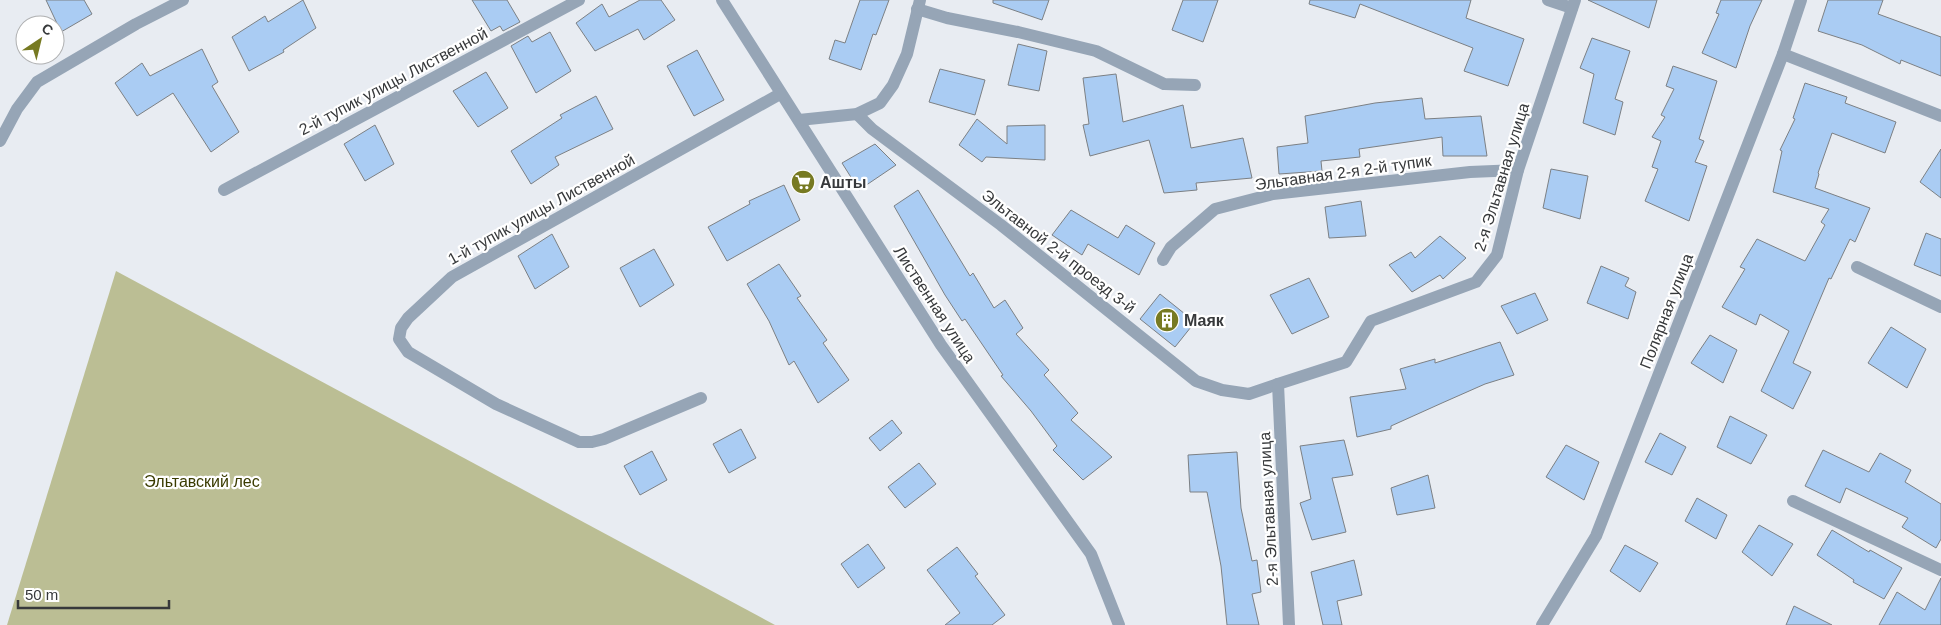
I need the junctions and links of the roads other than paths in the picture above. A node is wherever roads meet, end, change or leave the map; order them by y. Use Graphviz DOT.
graph roads {
  1 [pos="182,0"];
  2 [pos="578,0"];
  3 [pos="722,0"];
  4 [pos="1548,0"];
  5 [pos="1801,0"];
  6 [pos="919,4"];
  7 [pos="1574,4"];
  8 [pos="1783,54"];
  9 [pos="1195,85"];
  10 [pos="780,94"];
  11 [pos="857,114"];
  12 [pos="1941,116"];
  13 [pos="799,120"];
  14 [pos="0,140"];
  15 [pos="1518,170"];
  16 [pos="224,190"];
  17 [pos="1163,260"];
  18 [pos="1857,267"];
  19 [pos="1941,307"];
  20 [pos="1278,384"];
  21 [pos="701,398"];
  22 [pos="1793,501"];
  23 [pos="1941,570"];
  24 [pos="1119,625"];
  25 [pos="1289,625"];
  26 [pos="1542,625"];
  1 -- 14 [label="street"];
  2 -- 16 [label="street, 2-й тупик улицы Лиственной"];
  3 -- 10 [label="street, Лиственная улица"];
  4 -- 7 [label="street"];
  5 -- 8 [label="street, Полярная улица"];
  6 -- 9 [label="street"];
  6 -- 11 [label="street"];
  7 -- 15 [label="street, 2-я Эльтавная улица"];
  8 -- 12 [label="street"];
  8 -- 26 [label="street, Полярная улица"];
  10 -- 13 [label="street, Лиственная улица"];
  10 -- 21 [label="street, 1-й тупик улицы Лиственной"];
  11 -- 13 [label="street"];
  11 -- 20 [label="street, Эльтавной 2-й проезд 3-й"];
  13 -- 24 [label="street, Лиственная улица"];
  15 -- 17 [label="street, Эльтавная 2-я 2-й тупик"];
  15 -- 20 [label="street, 2-я Эльтавная улица"];
  18 -- 19 [label="street"];
  20 -- 25 [label="street, 2-я Эльтавная улица"];
  22 -- 23 [label="street"];
}
